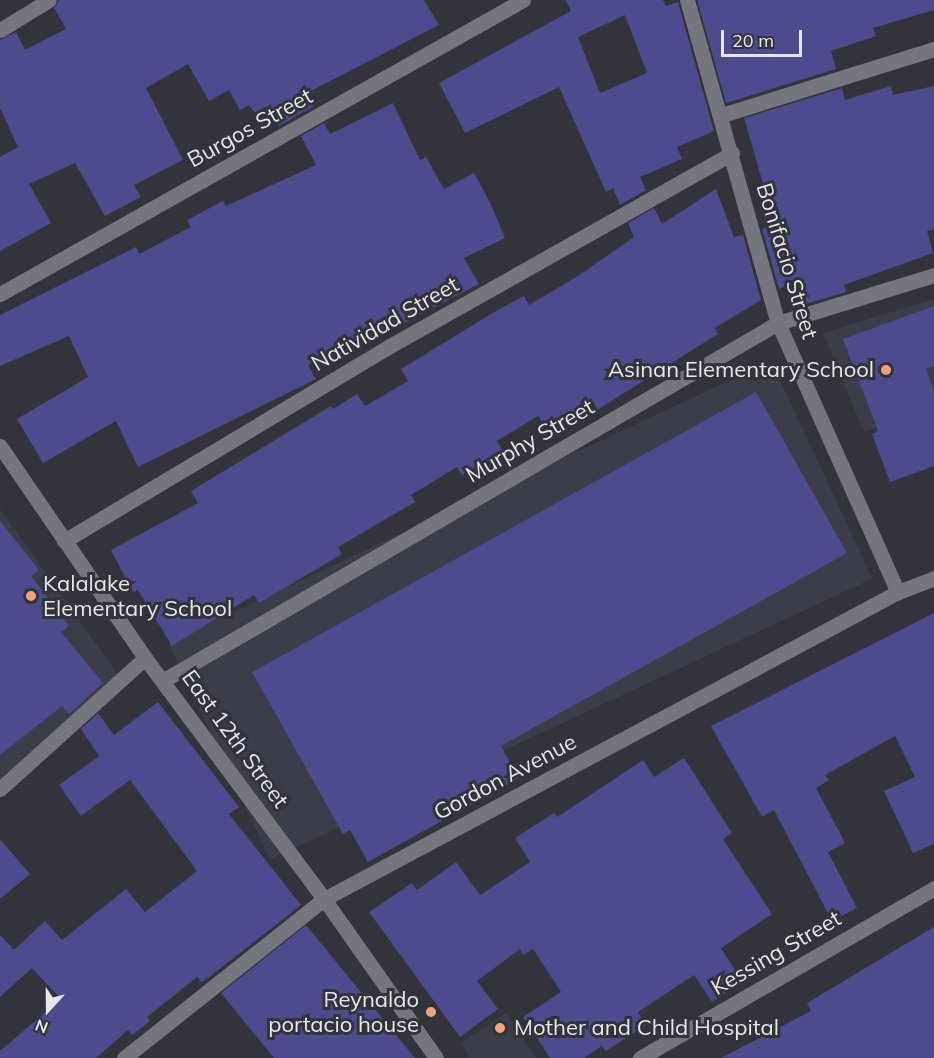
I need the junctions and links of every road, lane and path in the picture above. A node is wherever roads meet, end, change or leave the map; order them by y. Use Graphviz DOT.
graph roads {
  1 [pos="49,0"];
  2 [pos="523,0"];
  3 [pos="687,0"];
  4 [pos="0,30"];
  5 [pos="934,49"];
  6 [pos="722,115"];
  7 [pos="732,153"];
  8 [pos="934,275"];
  9 [pos="0,294"];
  10 [pos="778,323"];
  11 [pos="0,446"];
  12 [pos="64,541"];
  13 [pos="934,578"];
  14 [pos="898,592"];
  15 [pos="145,658"];
  16 [pos="164,680"];
  17 [pos="0,789"];
  18 [pos="934,888"];
  19 [pos="324,899"];
  20 [pos="124,1058"];
  21 [pos="436,1058"];
  22 [pos="640,1058"];
  1 -- 4 [label="street"];
  2 -- 9 [label="street, Burgos Street"];
  3 -- 6 [label="street, Bonifacio Street"];
  5 -- 6 [label="street"];
  6 -- 7 [label="street, Bonifacio Street"];
  7 -- 10 [label="street, Bonifacio Street"];
  7 -- 12 [label="street, Natividad Street"];
  8 -- 10 [label="street, Murphy Street"];
  10 -- 14 [label="street, Bonifacio Street"];
  10 -- 16 [label="street, Murphy Street"];
  11 -- 12 [label="street, East 12th Street"];
  12 -- 15 [label="street, East 12th Street"];
  13 -- 14 [label="street, Gordon Avenue"];
  14 -- 19 [label="street, Gordon Avenue"];
  15 -- 16 [label="street, East 12th Street"];
  15 -- 17 [label="street"];
  16 -- 19 [label="street, East 12th Street"];
  18 -- 22 [label="street, Kessing Street"];
  19 -- 20 [label="street, Gordon Avenue"];
  19 -- 21 [label="street, East 12th Street"];
}
